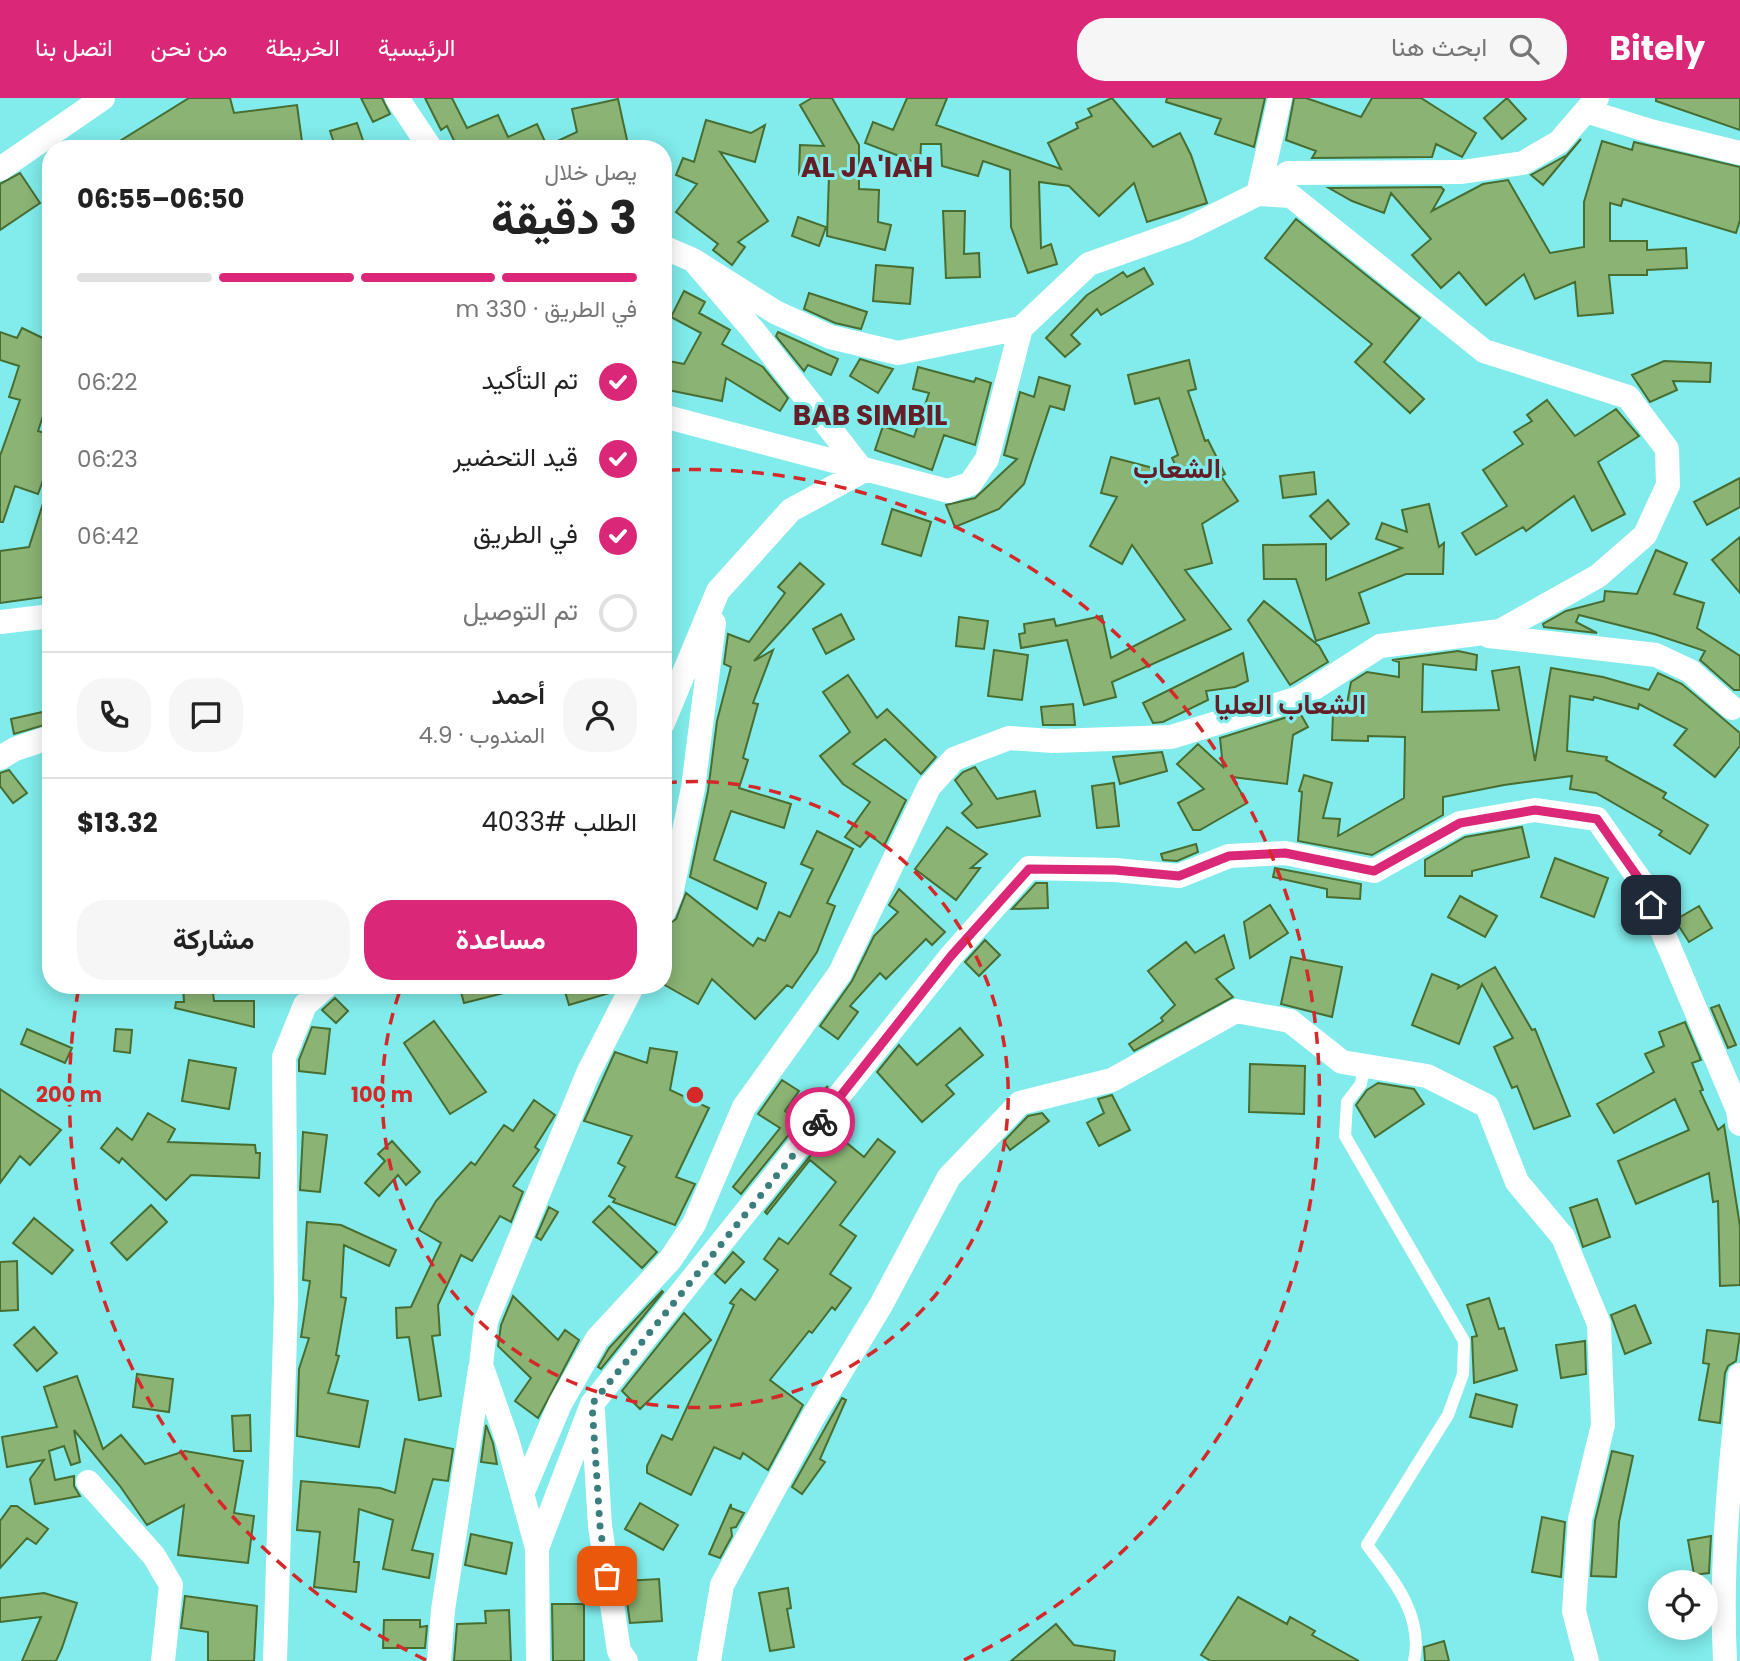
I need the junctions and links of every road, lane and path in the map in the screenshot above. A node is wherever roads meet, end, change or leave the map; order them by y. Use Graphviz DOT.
graph roads {
  1 [pos="103,98"];
  2 [pos="397,98"];
  3 [pos="1280,98"];
  4 [pos="1591,104"];
  5 [pos="42,140"];
  6 [pos="42,140"];
  7 [pos="425,140"];
  8 [pos="1740,153"];
  9 [pos="0,169"];
  10 [pos="1258,194"];
  11 [pos="672,251"];
  12 [pos="693,260"];
  13 [pos="1021,328"];
  14 [pos="672,418"];
  15 [pos="863,471"];
  16 [pos="718,591"];
  17 [pos="42,617"];
  18 [pos="0,622"];
  19 [pos="1473,634"];
  20 [pos="672,701"];
  21 [pos="1732,708"];
  22 [pos="42,740"];
  23 [pos="0,758"];
  24 [pos="672,889"];
  25 [pos="317,994"];
  26 [pos="628,994"];
  27 [pos="1364,1066"];
  28 [pos="1740,1124"];
  29 [pos="481,1365"];
  30 [pos="1740,1374"];
  31 [pos="592,1404"];
  32 [pos="88,1482"];
  33 [pos="522,1494"];
  34 [pos="537,1549"];
  35 [pos="163,1661"];
  36 [pos="275,1661"];
  37 [pos="439,1661"];
  38 [pos="538,1661"];
  39 [pos="625,1661"];
  40 [pos="709,1661"];
  41 [pos="1414,1661"];
  42 [pos="1587,1661"];
  43 [pos="1725,1661"];
  1 -- 6 [label="street"];
  2 -- 7 [label="street"];
  3 -- 10 [label="street"];
  4 -- 8 [label="street"];
  4 -- 10 [label="street"];
  5 -- 9 [label="street"];
  10 -- 13 [label="street"];
  10 -- 19 [label="street"];
  11 -- 12 [label="street"];
  12 -- 13 [label="street"];
  12 -- 15 [label="street"];
  13 -- 15 [label="street"];
  14 -- 15 [label="street"];
  15 -- 16 [label="street"];
  16 -- 20 [label="street"];
  16 -- 24 [label="street"];
  17 -- 18 [label="street"];
  19 -- 21 [label="street"];
  19 -- 33 [label="street"];
  22 -- 23 [label="street"];
  25 -- 36 [label="street"];
  26 -- 29 [label="street"];
  27 -- 40 [label="street"];
  27 -- 41 [label="lane"];
  27 -- 42 [label="street"];
  28 -- 31 [label="street"];
  29 -- 33 [label="street"];
  29 -- 37 [label="street"];
  30 -- 43 [label="street"];
  31 -- 34 [label="street"];
  31 -- 39 [label="street"];
  32 -- 35 [label="street"];
  33 -- 34 [label="street"];
  34 -- 38 [label="street"];
}
